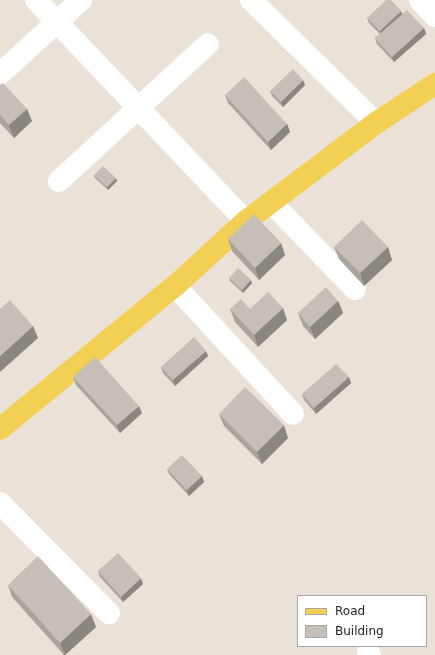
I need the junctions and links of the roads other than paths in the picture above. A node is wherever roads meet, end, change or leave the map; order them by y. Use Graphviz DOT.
graph roads {
  1 [pos="36,0"];
  2 [pos="81,0"];
  3 [pos="251,0"];
  4 [pos="420,0"];
  5 [pos="435,16"];
  6 [pos="56,22"];
  7 [pos="208,44"];
  8 [pos="0,74"];
  9 [pos="435,84"];
  10 [pos="138,109"];
  11 [pos="376,123"];
  12 [pos="59,181"];
  13 [pos="271,202"];
  14 [pos="246,221"];
  15 [pos="175,286"];
  16 [pos="355,289"];
  17 [pos="293,414"];
  18 [pos="0,429"];
  19 [pos="0,503"];
  20 [pos="109,613"];
  1 -- 6 [label="street"];
  2 -- 6 [label="street"];
  3 -- 11 [label="street"];
  4 -- 5 [label="street"];
  6 -- 8 [label="street"];
  6 -- 10 [label="street"];
  7 -- 10 [label="street"];
  9 -- 11 [label="main road"];
  10 -- 12 [label="street"];
  10 -- 14 [label="street"];
  11 -- 13 [label="main road"];
  13 -- 14 [label="main road"];
  13 -- 16 [label="street"];
  14 -- 15 [label="main road"];
  15 -- 17 [label="street"];
  15 -- 18 [label="main road"];
  19 -- 20 [label="street"];
}
